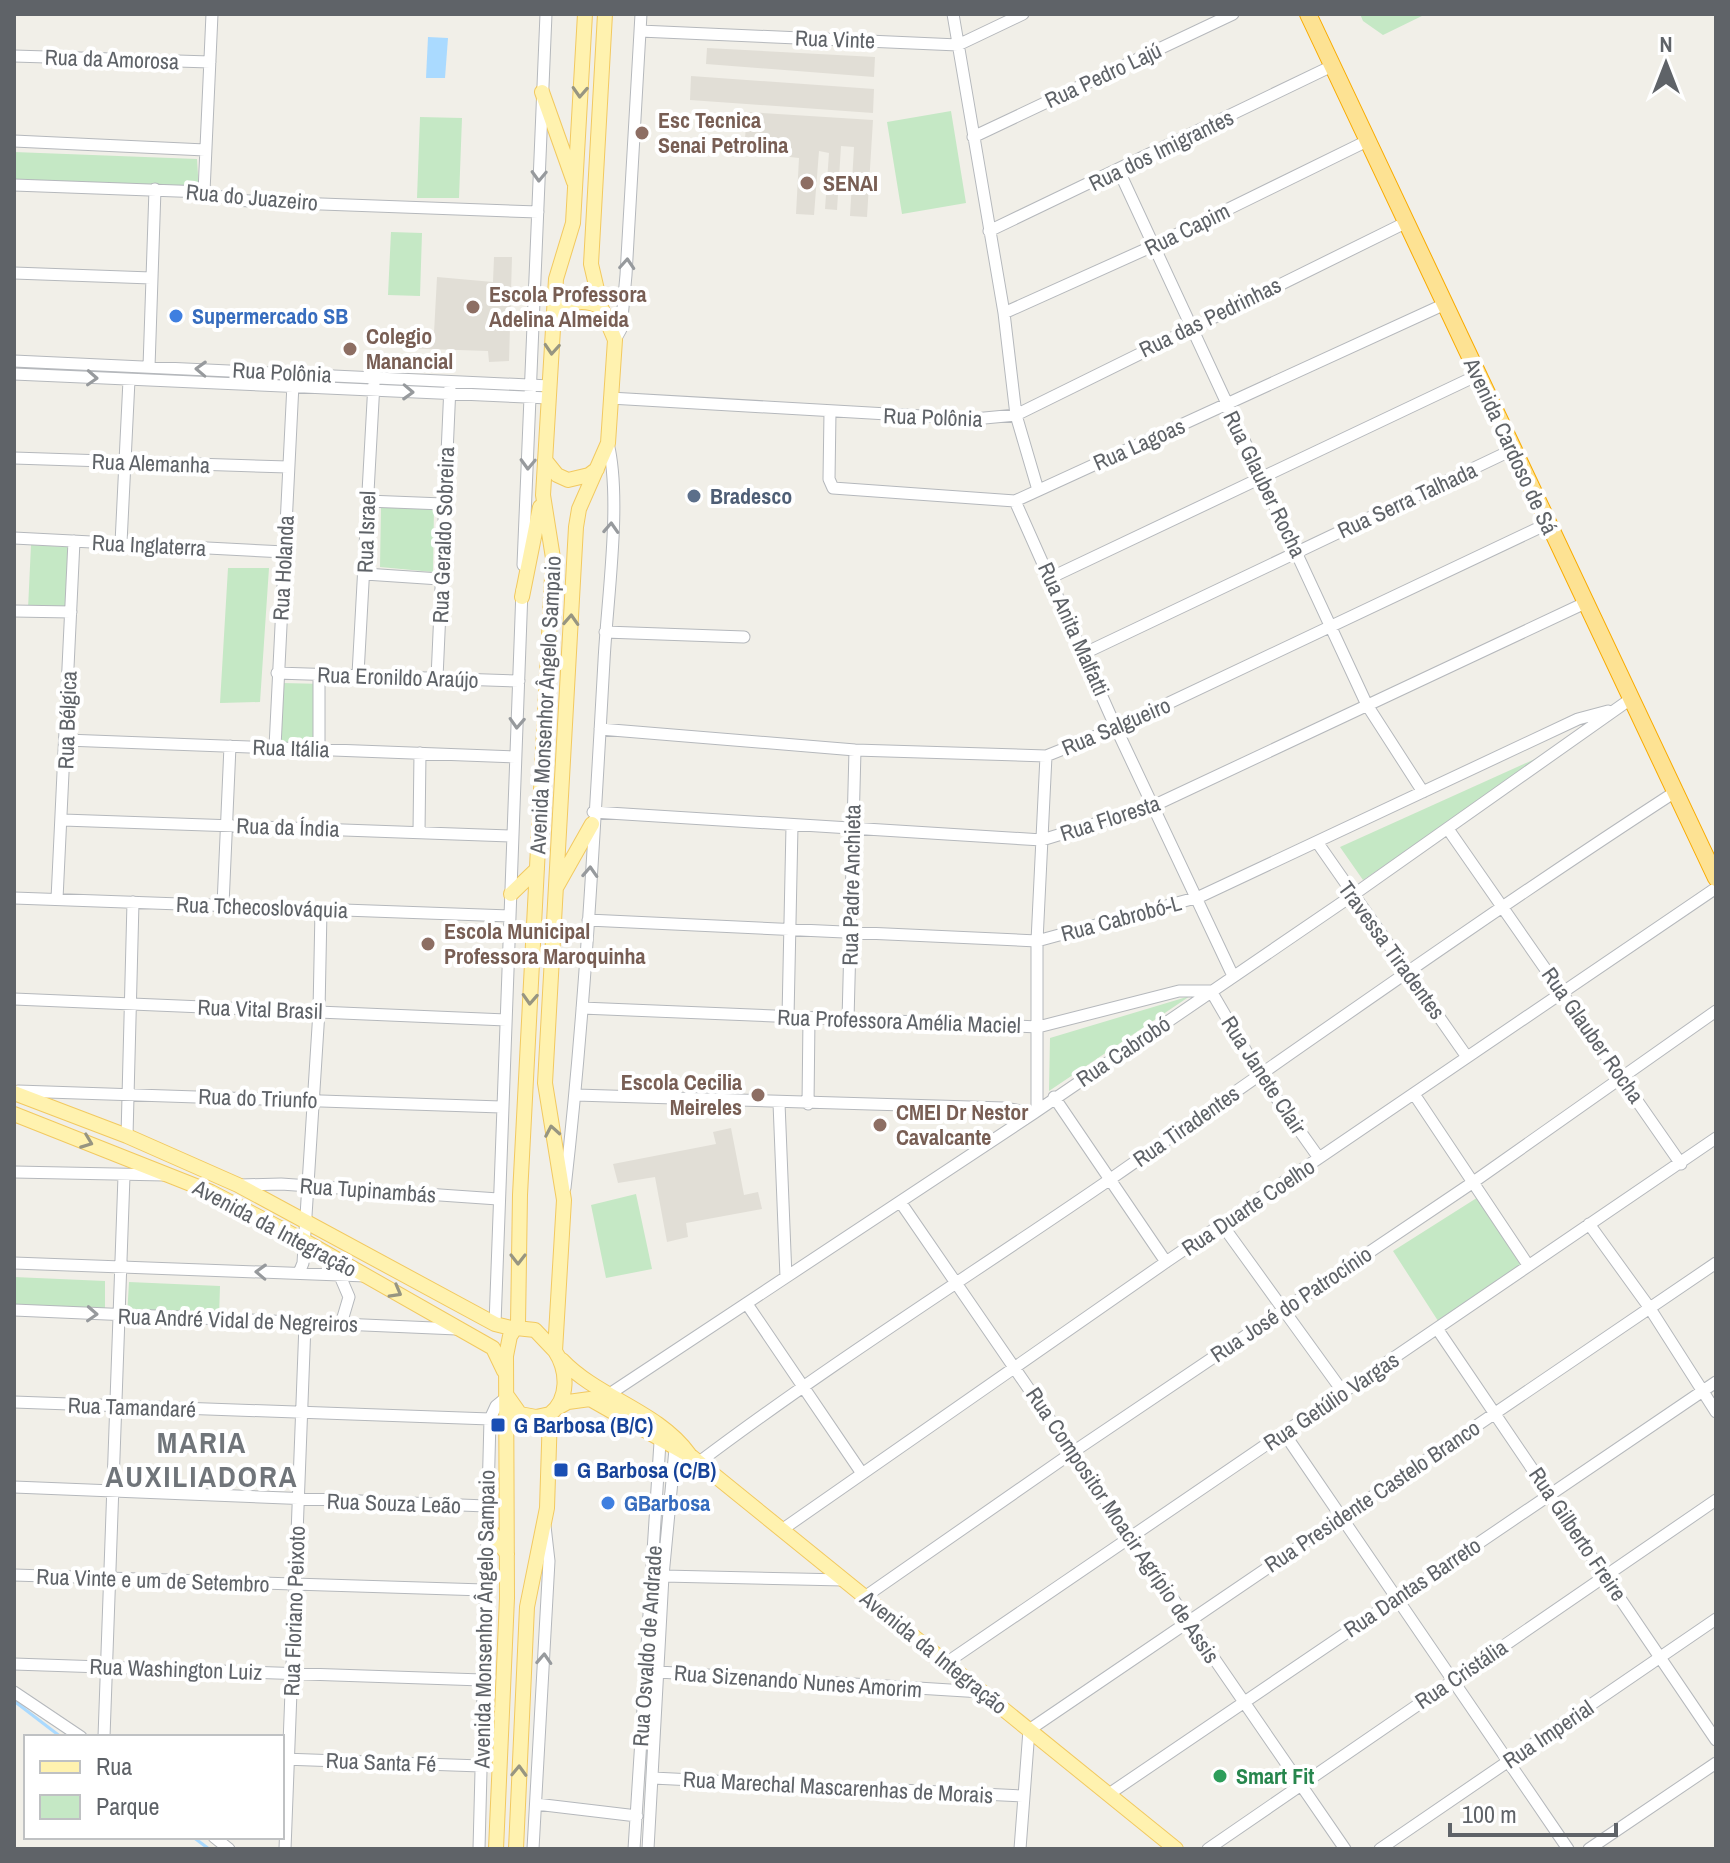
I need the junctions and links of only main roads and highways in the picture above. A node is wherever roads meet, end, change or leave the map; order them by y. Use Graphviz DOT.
graph roads {
  1 [pos="585,14"];
  2 [pos="605,14"];
  3 [pos="1308,14"];
  4 [pos="542,92"];
  5 [pos="575,184"];
  6 [pos="601,307"];
  7 [pos="554,317"];
  8 [pos="545,460"];
  9 [pos="598,468"];
  10 [pos="543,495"];
  11 [pos="522,597"];
  12 [pos="593,818"];
  13 [pos="537,869"];
  14 [pos="1716,878"];
  15 [pos="555,889"];
  16 [pos="511,894"];
  17 [pos="14,1092"];
  18 [pos="14,1114"];
  19 [pos="516,1328"];
  20 [pos="558,1356"];
  21 [pos="506,1380"];
  22 [pos="507,1397"];
  23 [pos="554,1410"];
  24 [pos="695,1460"];
  25 [pos="487,1525"];
  26 [pos="507,1554"];
  27 [pos="496,1849"];
  28 [pos="516,1849"];
  29 [pos="1176,1849"];
  1 -- 5 [label="main road, Avenida Monsenhor Ângelo Sampaio, one-way"];
  2 -- 6 [label="main road, Avenida Monsenhor Ângelo Sampaio"];
  3 -- 14 [label="highway, Avenida Cardoso de Sá"];
  4 -- 5 [label="main road"];
  5 -- 7 [label="main road, Avenida Monsenhor Ângelo Sampaio"];
  6 -- 7 [label="main road"];
  6 -- 9 [label="main road, Avenida Monsenhor Ângelo Sampaio"];
  7 -- 8 [label="main road, Avenida Monsenhor Ângelo Sampaio, one-way"];
  8 -- 9 [label="main road"];
  8 -- 10 [label="main road, Avenida Monsenhor Ângelo Sampaio"];
  15 -- 9 [label="main road, Avenida Monsenhor Ângelo Sampaio, one-way"];
  10 -- 11 [label="main road"];
  10 -- 13 [label="main road, Avenida Monsenhor Ângelo Sampaio"];
  12 -- 15 [label="main road"];
  13 -- 16 [label="main road"];
  13 -- 19 [label="main road, Avenida Monsenhor Ângelo Sampaio, one-way"];
  20 -- 15 [label="main road, Avenida Monsenhor Ângelo Sampaio, one-way"];
  17 -- 19 [label="main road, Avenida da Integração"];
  18 -- 21 [label="main road, Avenida da Integração, one-way"];
  19 -- 20 [label="main road"];
  19 -- 21 [label="main road, Avenida Monsenhor Ângelo Sampaio"];
  20 -- 23 [label="main road, Avenida Monsenhor Ângelo Sampaio"];
  20 -- 24 [label="main road"];
  21 -- 22 [label="main road, Avenida Monsenhor Ângelo Sampaio"];
  22 -- 23 [label="main road"];
  22 -- 26 [label="main road, Avenida Monsenhor Ângelo Sampaio"];
  23 -- 24 [label="main road"];
  28 -- 23 [label="main road, Avenida Monsenhor Ângelo Sampaio, one-way"];
  24 -- 29 [label="main road, Avenida da Integração"];
  25 -- 26 [label="main road"];
  26 -- 27 [label="main road, Avenida Monsenhor Ângelo Sampaio"];
}
